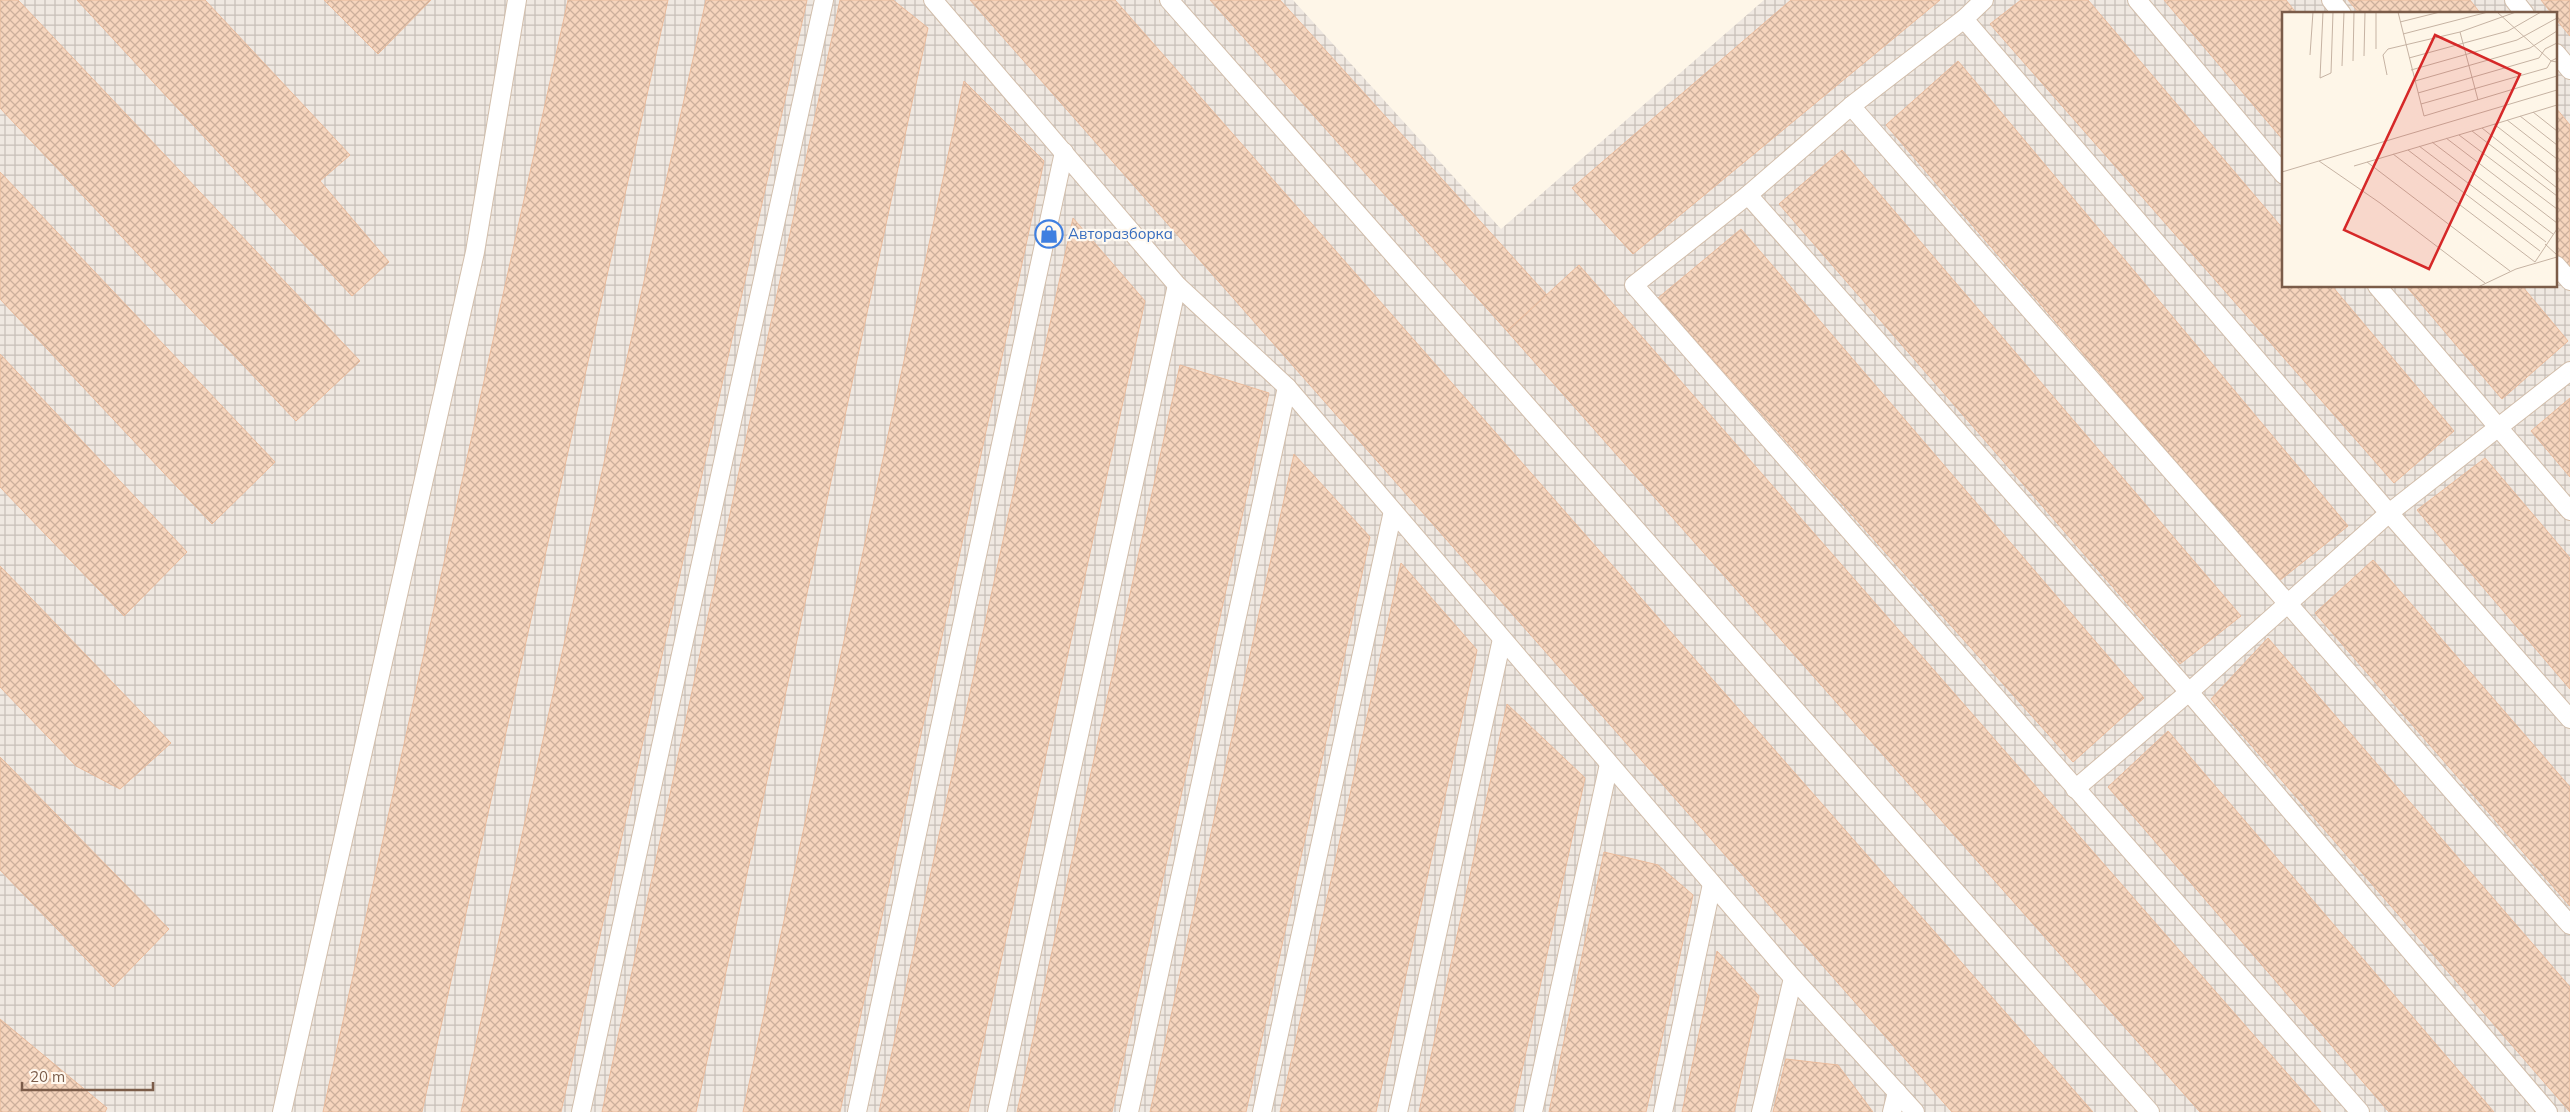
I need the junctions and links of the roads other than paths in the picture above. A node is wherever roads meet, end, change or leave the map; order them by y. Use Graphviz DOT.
graph roads {
  1 [pos="517,0"];
  2 [pos="824,0"];
  3 [pos="933,0"];
  4 [pos="1169,0"];
  5 [pos="1984,0"];
  6 [pos="2137,0"];
  7 [pos="2331,0"];
  8 [pos="2514,0"];
  9 [pos="2340,12"];
  10 [pos="2523,12"];
  11 [pos="1964,19"];
  12 [pos="2558,55"];
  13 [pos="2570,70"];
  14 [pos="1851,106"];
  15 [pos="1064,152"];
  16 [pos="2282,173"];
  17 [pos="1748,194"];
  18 [pos="2558,267"];
  19 [pos="2570,281"];
  20 [pos="1177,285"];
  21 [pos="2379,288"];
  22 [pos="2570,371"];
  23 [pos="1287,387"];
  24 [pos="2497,429"];
  25 [pos="1393,511"];
  26 [pos="2570,511"];
  27 [pos="2389,513"];
  28 [pos="2287,604"];
  29 [pos="1502,638"];
  30 [pos="2189,692"];
  31 [pos="2570,719"];
  32 [pos="1609,764"];
  33 [pos="2075,789"];
  34 [pos="1712,884"];
  35 [pos="2570,926"];
  36 [pos="1793,978"];
  37 [pos="1897,1092"];
  38 [pos="282,1112"];
  39 [pos="581,1112"];
  40 [pos="857,1112"];
  41 [pos="997,1112"];
  42 [pos="1129,1112"];
  43 [pos="1262,1112"];
  44 [pos="1398,1112"];
  45 [pos="1533,1112"];
  46 [pos="1663,1112"];
  47 [pos="1761,1112"];
  48 [pos="1892,1112"];
  49 [pos="1915,1112"];
  50 [pos="2150,1112"];
  51 [pos="2360,1112"];
  52 [pos="2548,1112"];
  1 -- 38 [label="lane"];
  2 -- 39 [label="lane"];
  3 -- 15 [label="lane"];
  4 -- 50 [label="lane"];
  5 -- 11 [label="lane"];
  6 -- 16 [label="lane"];
  7 -- 9 [label="lane"];
  8 -- 10 [label="lane"];
  11 -- 14 [label="lane"];
  11 -- 27 [label="lane"];
  12 -- 13 [label="lane"];
  14 -- 17 [label="lane"];
  14 -- 28 [label="lane"];
  15 -- 20 [label="lane"];
  15 -- 40 [label="lane"];
  17 -- 30 [label="lane"];
  17 -- 33 [label="lane"];
  18 -- 19 [label="lane"];
  20 -- 23 [label="lane"];
  20 -- 41 [label="lane"];
  21 -- 24 [label="lane"];
  22 -- 24 [label="lane"];
  23 -- 25 [label="lane"];
  23 -- 42 [label="lane"];
  24 -- 26 [label="lane"];
  24 -- 27 [label="lane"];
  25 -- 29 [label="lane"];
  25 -- 43 [label="lane"];
  27 -- 28 [label="lane"];
  27 -- 31 [label="lane"];
  28 -- 30 [label="lane"];
  28 -- 35 [label="lane"];
  29 -- 32 [label="lane"];
  29 -- 44 [label="lane"];
  30 -- 33 [label="lane"];
  30 -- 52 [label="lane"];
  32 -- 34 [label="lane"];
  32 -- 45 [label="lane"];
  33 -- 51 [label="lane"];
  34 -- 36 [label="lane"];
  34 -- 46 [label="lane"];
  36 -- 37 [label="lane"];
  36 -- 47 [label="lane"];
  37 -- 48 [label="lane"];
  37 -- 49 [label="lane"];
}
